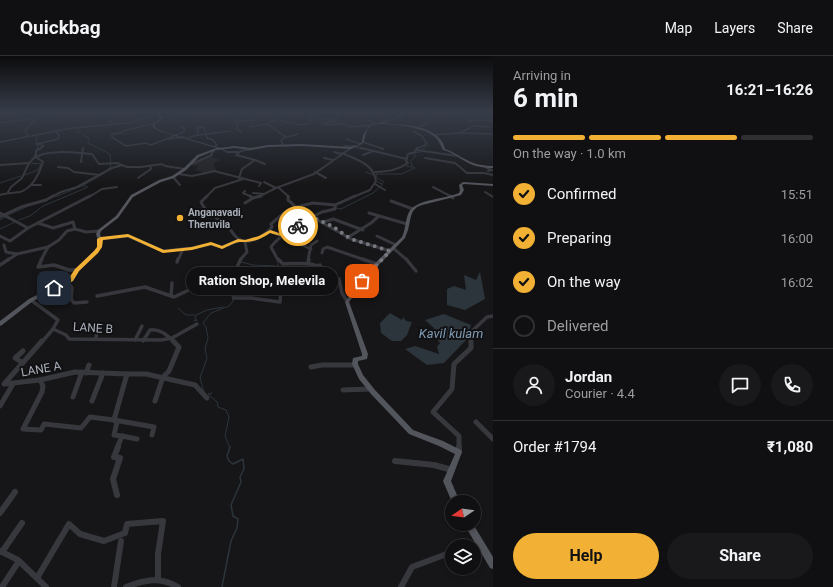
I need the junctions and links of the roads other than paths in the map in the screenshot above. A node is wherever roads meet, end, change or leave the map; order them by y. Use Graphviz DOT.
graph roads {
  1 [pos="24,137"];
  2 [pos="59,137"];
  3 [pos="112,137"];
  4 [pos="171,137"];
  5 [pos="182,137"];
  6 [pos="191,137"];
  7 [pos="207,137"];
  8 [pos="286,137"];
  9 [pos="364,137"];
  10 [pos="423,137"];
  11 [pos="437,137"];
  12 [pos="186,138"];
  13 [pos="164,139"];
  14 [pos="346,139"];
  15 [pos="0,142"];
  16 [pos="362,143"];
  17 [pos="215,146"];
  18 [pos="283,146"];
  19 [pos="344,146"];
  20 [pos="356,147"];
  21 [pos="82,148"];
  22 [pos="220,148"];
  23 [pos="351,148"];
  24 [pos="251,149"];
  25 [pos="383,149"];
  26 [pos="416,150"];
  27 [pos="241,151"];
  28 [pos="334,152"];
  29 [pos="371,152"];
  30 [pos="82,153"];
  31 [pos="341,154"];
  32 [pos="363,155"];
  33 [pos="458,156"];
  34 [pos="36,157"];
  35 [pos="324,158"];
  36 [pos="425,158"];
  37 [pos="407,159"];
  38 [pos="255,160"];
  39 [pos="333,160"];
  40 [pos="81,162"];
  41 [pos="29,163"];
  42 [pos="265,164"];
  43 [pos="0,165"];
  44 [pos="122,166"];
  45 [pos="150,166"];
  46 [pos="58,167"];
  47 [pos="485,167"];
  48 [pos="493,167"];
  49 [pos="185,169"];
  50 [pos="488,171"];
  51 [pos="315,172"];
  52 [pos="375,172"];
  53 [pos="178,174"];
  54 [pos="493,174"];
  55 [pos="100,175"];
  56 [pos="173,177"];
  57 [pos="138,178"];
  58 [pos="326,178"];
  59 [pos="241,179"];
  60 [pos="269,180"];
  61 [pos="296,181"];
  62 [pos="303,183"];
  63 [pos="261,184"];
  64 [pos="375,184"];
  65 [pos="32,185"];
  66 [pos="41,185"];
  67 [pos="493,185"];
  68 [pos="180,186"];
  69 [pos="117,187"];
  70 [pos="433,187"];
  71 [pos="277,188"];
  72 [pos="245,190"];
  73 [pos="385,190"];
  74 [pos="8,192"];
  75 [pos="485,192"];
  76 [pos="253,193"];
  77 [pos="264,194"];
  78 [pos="0,196"];
  79 [pos="493,197"];
  80 [pos="253,198"];
  81 [pos="453,198"];
  82 [pos="391,201"];
  83 [pos="245,204"];
  84 [pos="296,207"];
  85 [pos="335,207"];
  86 [pos="413,209"];
  87 [pos="340,212"];
  88 [pos="0,213"];
  89 [pos="369,213"];
  90 [pos="4,215"];
  91 [pos="379,216"];
  92 [pos="0,217"];
  93 [pos="312,217"];
  94 [pos="37,223"];
  95 [pos="323,223"];
  96 [pos="408,224"];
  97 [pos="28,228"];
  98 [pos="74,229"];
  99 [pos="363,230"];
  100 [pos="270,231"];
  101 [pos="99,232"];
  102 [pos="0,236"];
  103 [pos="282,236"];
  104 [pos="377,236"];
  105 [pos="347,238"];
  106 [pos="100,239"];
  107 [pos="10,240"];
  108 [pos="240,240"];
  109 [pos="317,241"];
  110 [pos="245,242"];
  111 [pos="300,244"];
  112 [pos="2,245"];
  113 [pos="396,245"];
  114 [pos="48,248"];
  115 [pos="183,249"];
  116 [pos="310,249"];
  117 [pos="391,250"];
  118 [pos="322,253"];
  119 [pos="17,254"];
  120 [pos="177,262"];
  121 [pos="308,263"];
  122 [pos="377,264"];
  123 [pos="0,265"];
  124 [pos="320,265"];
  125 [pos="327,269"];
  126 [pos="77,270"];
  127 [pos="320,270"];
  128 [pos="300,271"];
  129 [pos="416,271"];
  130 [pos="335,273"];
  131 [pos="282,274"];
  132 [pos="339,279"];
  133 [pos="68,282"];
  134 [pos="172,283"];
  135 [pos="233,285"];
  136 [pos="97,296"];
  137 [pos="171,296"];
  138 [pos="31,300"];
  139 [pos="347,301"];
  140 [pos="87,302"];
  141 [pos="493,316"];
  142 [pos="0,324"];
  143 [pos="98,324"];
  144 [pos="197,324"];
  145 [pos="142,326"];
  146 [pos="53,329"];
  147 [pos="96,338"];
  148 [pos="172,338"];
  149 [pos="135,340"];
  150 [pos="143,341"];
  151 [pos="23,351"];
  152 [pos="23,363"];
  153 [pos="89,365"];
  154 [pos="355,365"];
  155 [pos="311,367"];
  156 [pos="84,372"];
  157 [pos="103,373"];
  158 [pos="127,374"];
  159 [pos="163,377"];
  160 [pos="40,380"];
  161 [pos="2,384"];
  162 [pos="13,384"];
  163 [pos="370,389"];
  164 [pos="343,390"];
  165 [pos="73,397"];
  166 [pos="207,398"];
  167 [pos="92,401"];
  168 [pos="155,402"];
  169 [pos="0,406"];
  170 [pos="114,420"];
  171 [pos="476,422"];
  172 [pos="152,435"];
  173 [pos="122,436"];
  174 [pos="493,438"];
  175 [pos="137,439"];
  176 [pos="459,452"];
  177 [pos="395,461"];
  178 [pos="452,470"];
  179 [pos="15,492"];
  180 [pos="117,495"];
  181 [pos="453,495"];
  182 [pos="0,513"];
  183 [pos="22,523"];
  184 [pos="121,541"];
  185 [pos="481,551"];
  186 [pos="1,552"];
  187 [pos="445,555"];
  188 [pos="19,561"];
  189 [pos="493,565"];
  190 [pos="38,578"];
  191 [pos="158,579"];
  192 [pos="2,587"];
  193 [pos="46,587"];
  194 [pos="114,587"];
  195 [pos="126,587"];
  196 [pos="178,587"];
  197 [pos="401,587"];
  1 -- 15 [label="street"];
  2 -- 34 [label="street"];
  3 -- 13 [label="street"];
  4 -- 13 [label="street"];
  5 -- 12 [label="main road"];
  6 -- 12 [label="street"];
  7 -- 17 [label="street"];
  8 -- 18 [label="street"];
  9 -- 16 [label="main road"];
  10 -- 26 [label="street"];
  11 -- 33 [label="main road"];
  12 -- 13 [label="street"];
  12 -- 17 [label="main road"];
  14 -- 16 [label="street"];
  16 -- 20 [label="main road"];
  16 -- 25 [label="street"];
  17 -- 22 [label="main road"];
  18 -- 23 [label="main road"];
  18 -- 24 [label="main road"];
  19 -- 20 [label="street"];
  20 -- 23 [label="main road"];
  20 -- 29 [label="street"];
  21 -- 30 [label="street"];
  22 -- 24 [label="main road"];
  22 -- 27 [label="street"];
  22 -- 49 [label="main road"];
  23 -- 31 [label="street"];
  24 -- 27 [label="street"];
  26 -- 33 [label="street"];
  26 -- 37 [label="street"];
  27 -- 38 [label="street"];
  28 -- 31 [label="street"];
  29 -- 32 [label="street"];
  29 -- 37 [label="street"];
  30 -- 34 [label="street"];
  30 -- 40 [label="street"];
  30 -- 44 [label="street"];
  31 -- 39 [label="street"];
  31 -- 52 [label="street"];
  33 -- 47 [label="main road"];
  34 -- 41 [label="street"];
  34 -- 65 [label="street"];
  35 -- 39 [label="street"];
  36 -- 54 [label="street"];
  37 -- 52 [label="street"];
  38 -- 42 [label="street"];
  38 -- 59 [label="street"];
  39 -- 51 [label="street"];
  41 -- 43 [label="street"];
  41 -- 74 [label="street"];
  44 -- 45 [label="street"];
  44 -- 55 [label="street"];
  45 -- 49 [label="street"];
  45 -- 57 [label="street"];
  46 -- 55 [label="street"];
  47 -- 48 [label="main road"];
  47 -- 50 [label="street"];
  49 -- 53 [label="main road"];
  51 -- 58 [label="street"];
  51 -- 61 [label="street"];
  52 -- 64 [label="street"];
  53 -- 56 [label="main road"];
  53 -- 59 [label="street"];
  55 -- 90 [label="street"];
  56 -- 68 [label="street"];
  56 -- 101 [label="main road"];
  59 -- 63 [label="street"];
  59 -- 108 [label="street"];
  60 -- 63 [label="street"];
  61 -- 62 [label="street"];
  61 -- 71 [label="street"];
  63 -- 71 [label="street"];
  64 -- 73 [label="street"];
  64 -- 85 [label="street"];
  65 -- 66 [label="street"];
  65 -- 74 [label="street"];
  67 -- 81 [label="main road"];
  69 -- 94 [label="street"];
  70 -- 81 [label="street"];
  71 -- 77 [label="street"];
  71 -- 84 [label="street"];
  72 -- 80 [label="street"];
  74 -- 78 [label="street"];
  75 -- 79 [label="street"];
  76 -- 77 [label="street"];
  77 -- 80 [label="street"];
  80 -- 83 [label="street"];
  81 -- 86 [label="main road"];
  82 -- 86 [label="street"];
  84 -- 85 [label="street"];
  84 -- 93 [label="street"];
  84 -- 100 [label="street"];
  85 -- 87 [label="street"];
  85 -- 93 [label="street"];
  86 -- 96 [label="main road"];
  88 -- 90 [label="street"];
  89 -- 91 [label="street"];
  90 -- 92 [label="street"];
  90 -- 97 [label="street"];
  91 -- 96 [label="street"];
  91 -- 99 [label="street"];
  93 -- 95 [label="street"];
  93 -- 103 [label="street"];
  94 -- 97 [label="street"];
  94 -- 98 [label="street"];
  95 -- 99 [label="street"];
  95 -- 105 [label="street"];
  96 -- 113 [label="main road"];
  97 -- 107 [label="street"];
  98 -- 101 [label="street"];
  98 -- 114 [label="street"];
  99 -- 105 [label="street"];
  100 -- 103 [label="street"];
  100 -- 110 [label="street"];
  101 -- 106 [label="main road"];
  102 -- 107 [label="street"];
  103 -- 121 [label="street"];
  104 -- 113 [label="street"];
  105 -- 117 [label="street"];
  106 -- 115 [label="street"];
  106 -- 126 [label="main road"];
  107 -- 112 [label="street"];
  108 -- 110 [label="street"];
  108 -- 115 [label="street"];
  109 -- 116 [label="street"];
  110 -- 135 [label="street"];
  111 -- 116 [label="street"];
  112 -- 119 [label="street"];
  113 -- 117 [label="main road"];
  114 -- 119 [label="street"];
  114 -- 126 [label="street"];
  115 -- 120 [label="street"];
  116 -- 121 [label="street"];
  117 -- 122 [label="main road"];
  117 -- 129 [label="street"];
  118 -- 122 [label="street"];
  119 -- 123 [label="street"];
  121 -- 124 [label="street"];
  122 -- 139 [label="main road"];
  124 -- 125 [label="street"];
  124 -- 128 [label="street"];
  125 -- 127 [label="street"];
  125 -- 130 [label="street"];
  126 -- 133 [label="main road"];
  131 -- 135 [label="street"];
  132 -- 139 [label="street"];
  133 -- 138 [label="main road"];
  133 -- 140 [label="street"];
  134 -- 137 [label="street"];
  135 -- 137 [label="street"];
  136 -- 137 [label="street"];
  138 -- 142 [label="main road"];
  138 -- 146 [label="street"];
  139 -- 154 [label="main road"];
  141 -- 176 [label="street"];
  143 -- 147 [label="street"];
  144 -- 148 [label="street"];
  145 -- 149 [label="street"];
  146 -- 147 [label="street, LANE B"];
  146 -- 152 [label="street, LANE A"];
  147 -- 149 [label="street, LANE B"];
  148 -- 150 [label="street, LANE B"];
  148 -- 150 [label="street"];
  148 -- 159 [label="street"];
  149 -- 150 [label="street, LANE B"];
  151 -- 152 [label="street, LANE A"];
  152 -- 161 [label="street, LANE A"];
  153 -- 156 [label="street"];
  154 -- 155 [label="street"];
  154 -- 163 [label="main road"];
  156 -- 157 [label="street, LANE A"];
  156 -- 160 [label="street, LANE A"];
  156 -- 165 [label="street"];
  157 -- 158 [label="street, LANE A"];
  157 -- 167 [label="street"];
  158 -- 159 [label="street, LANE A"];
  158 -- 170 [label="street"];
  159 -- 166 [label="street, LANE A"];
  159 -- 168 [label="street"];
  160 -- 162 [label="street, LANE A"];
  160 -- 170 [label="street"];
  161 -- 162 [label="street, LANE A"];
  162 -- 169 [label="street"];
  163 -- 164 [label="street"];
  163 -- 176 [label="main road"];
  170 -- 172 [label="street"];
  170 -- 173 [label="street"];
  171 -- 174 [label="street"];
  173 -- 175 [label="street"];
  173 -- 180 [label="street"];
  176 -- 178 [label="main road"];
  177 -- 178 [label="street"];
  178 -- 181 [label="main road"];
  179 -- 182 [label="street"];
  183 -- 186 [label="street"];
  184 -- 194 [label="street"];
  185 -- 189 [label="main road"];
  186 -- 188 [label="street"];
  187 -- 197 [label="street"];
  188 -- 190 [label="street"];
  188 -- 192 [label="street"];
  190 -- 191 [label="street"];
  190 -- 193 [label="street"];
  191 -- 195 [label="street"];
  191 -- 196 [label="street"];
}
